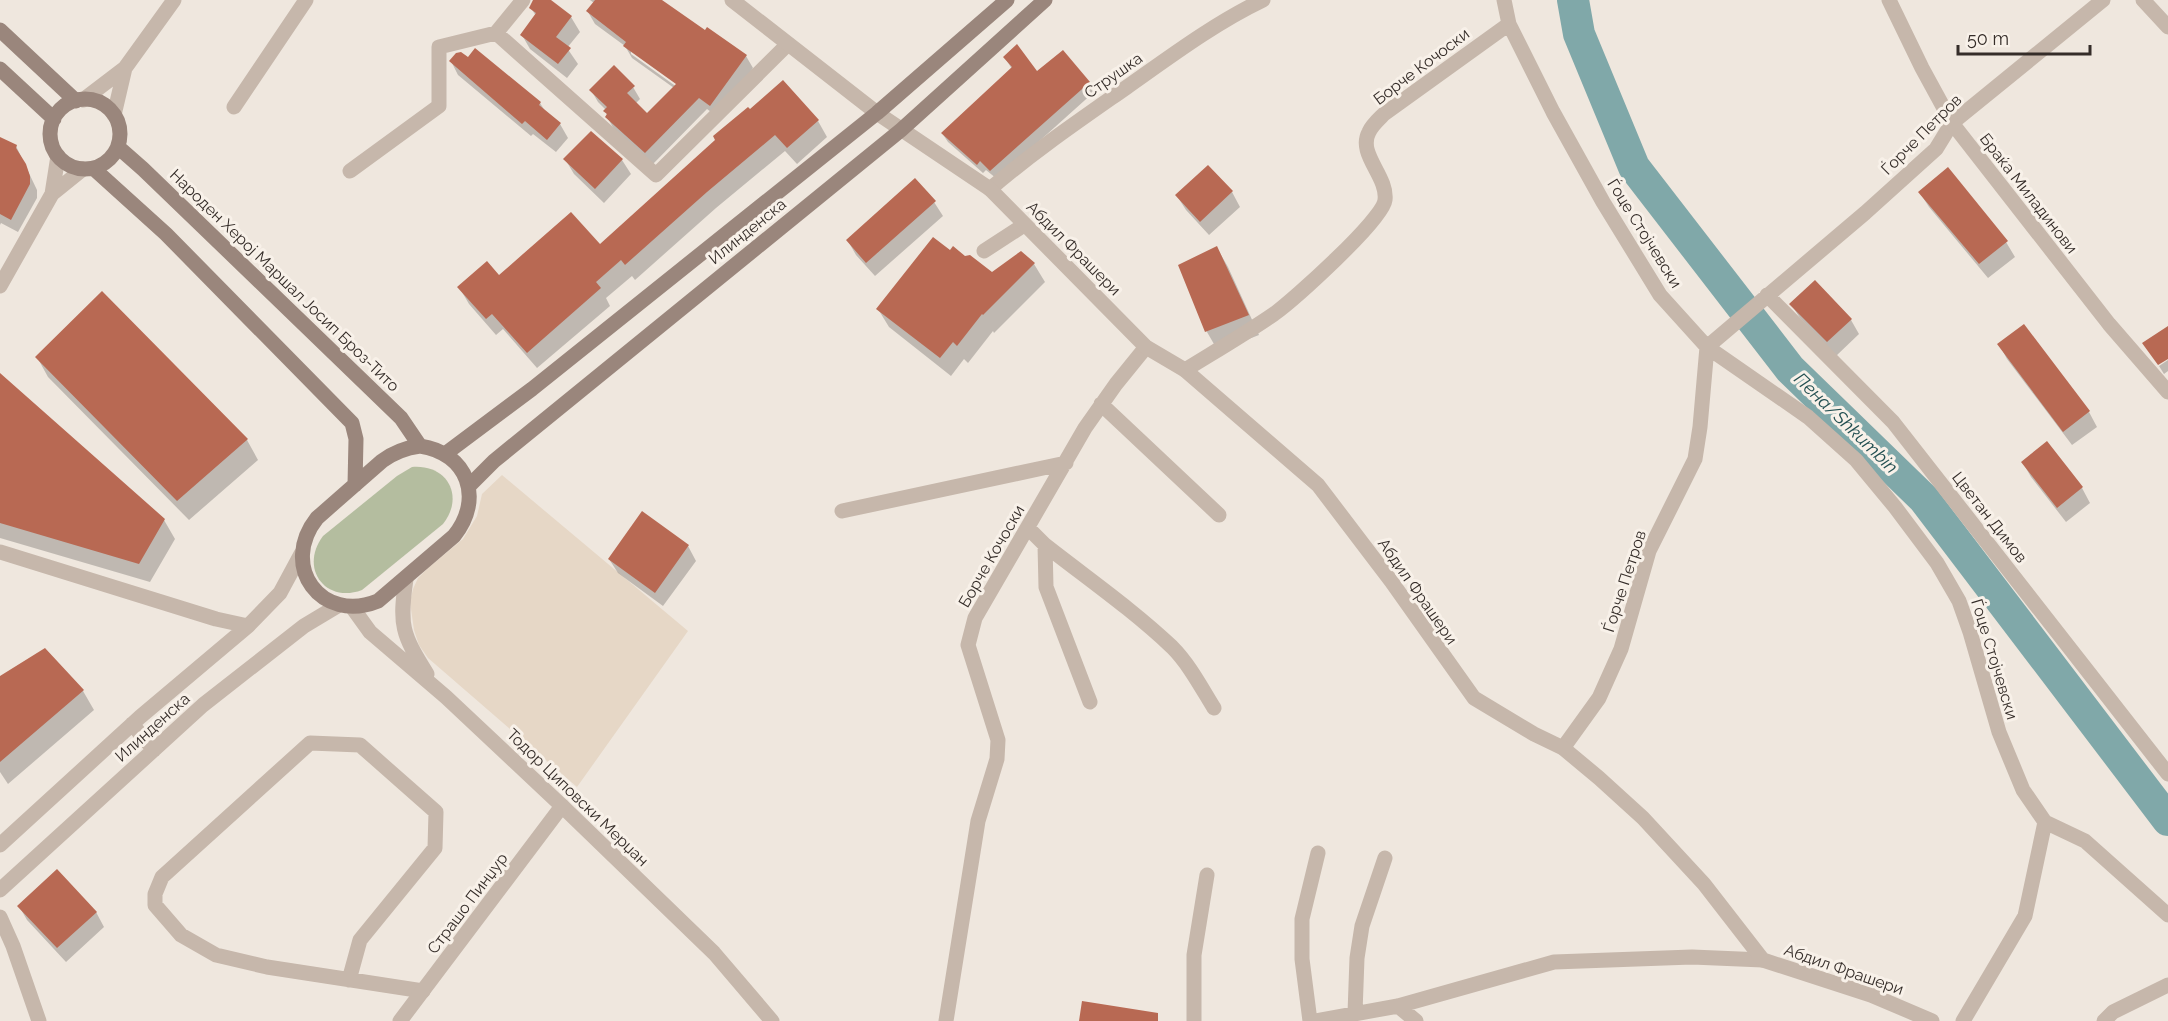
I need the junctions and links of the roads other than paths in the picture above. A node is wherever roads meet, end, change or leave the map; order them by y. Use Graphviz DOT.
graph roads {
  1 [pos="174,0"];
  2 [pos="306,0"];
  3 [pos="523,0"];
  4 [pos="732,0"];
  5 [pos="1007,0"];
  6 [pos="1046,0"];
  7 [pos="1263,0"];
  8 [pos="1503,0"];
  9 [pos="1889,0"];
  10 [pos="2103,0"];
  11 [pos="2143,0"];
  12 [pos="1509,24"];
  13 [pos="2168,27"];
  14 [pos="0,30"];
  15 [pos="496,33"];
  16 [pos="788,44"];
  17 [pos="125,68"];
  18 [pos="0,69"];
  19 [pos="80,100"];
  20 [pos="234,107"];
  21 [pos="877,113"];
  22 [pos="114,115"];
  23 [pos="54,119"];
  24 [pos="1952,123"];
  25 [pos="901,130"];
  26 [pos="118,147"];
  27 [pos="58,156"];
  28 [pos="88,168"];
  29 [pos="350,171"];
  30 [pos="990,189"];
  31 [pos="52,194"];
  32 [pos="1024,225"];
  33 [pos="984,251"];
  34 [pos="0,286"];
  35 [pos="1767,295"];
  36 [pos="1146,347"];
  37 [pos="1707,347"];
  38 [pos="1185,370"];
  39 [pos="2168,392"];
  40 [pos="1101,404"];
  41 [pos="420,446"];
  42 [pos="445,454"];
  43 [pos="1066,463"];
  44 [pos="355,485"];
  45 [pos="469,486"];
  46 [pos="842,511"];
  47 [pos="1219,515"];
  48 [pos="1028,528"];
  49 [pos="1045,545"];
  50 [pos="0,552"];
  51 [pos="301,554"];
  52 [pos="406,579"];
  53 [pos="346,606"];
  54 [pos="248,626"];
  55 [pos="436,689"];
  56 [pos="1090,702"];
  57 [pos="1214,708"];
  58 [pos="132,724"];
  59 [pos="1563,748"];
  60 [pos="154,750"];
  61 [pos="2168,774"];
  62 [pos="562,806"];
  63 [pos="2045,822"];
  64 [pos="0,845"];
  65 [pos="1318,853"];
  66 [pos="1385,858"];
  67 [pos="1207,875"];
  68 [pos="0,890"];
  69 [pos="2168,915"];
  70 [pos="0,917"];
  71 [pos="1763,960"];
  72 [pos="349,980"];
  73 [pos="2168,985"];
  74 [pos="423,991"];
  75 [pos="1398,1006"];
  76 [pos="1355,1013"];
  77 [pos="1914,1017"];
  78 [pos="39,1021"];
  79 [pos="400,1021"];
  80 [pos="772,1021"];
  81 [pos="946,1021"];
  82 [pos="1194,1021"];
  83 [pos="1310,1021"];
  84 [pos="1316,1021"];
  85 [pos="1416,1021"];
  86 [pos="1932,1021"];
  87 [pos="1963,1021"];
  88 [pos="2104,1021"];
  1 -- 17 [label="street"];
  2 -- 20 [label="street"];
  3 -- 15 [label="street"];
  4 -- 16 [label="street, Абдил Фрашери"];
  5 -- 21 [label="main road, Илинденска"];
  6 -- 25 [label="main road, Илинденска"];
  7 -- 30 [label="street, Струшка"];
  8 -- 12 [label="street, Ѓоце Стојчевски"];
  9 -- 24 [label="street, Браќа Миладинови"];
  10 -- 24 [label="street, Ѓорче Петров"];
  11 -- 13 [label="street"];
  12 -- 37 [label="street, Ѓоце Стојчевски"];
  12 -- 38 [label="street, Борче Кочоски"];
  14 -- 19 [label="main road"];
  15 -- 16 [label="street"];
  15 -- 29 [label="street"];
  16 -- 21 [label="street, Абдил Фрашери"];
  17 -- 19 [label="street"];
  17 -- 22 [label="street"];
  18 -- 23 [label="main road"];
  19 -- 22 [label="main road"];
  19 -- 23 [label="main road"];
  21 -- 25 [label="street, Абдил Фрашери"];
  21 -- 42 [label="main road, Илинденска"];
  22 -- 26 [label="main road"];
  23 -- 27 [label="main road"];
  24 -- 35 [label="street, Ѓорче Петров"];
  24 -- 39 [label="street, Браќа Миладинови"];
  25 -- 30 [label="street, Абдил Фрашери"];
  25 -- 45 [label="main road, Илинденска"];
  26 -- 28 [label="main road"];
  26 -- 41 [label="main road, Народен Херој Маршал Јосип Броз-Тито"];
  27 -- 28 [label="main road"];
  27 -- 31 [label="street"];
  28 -- 31 [label="street"];
  28 -- 44 [label="main road"];
  30 -- 32 [label="street, Абдил Фрашери"];
  31 -- 34 [label="street"];
  32 -- 33 [label="street"];
  32 -- 36 [label="street, Абдил Фрашери"];
  35 -- 37 [label="street, Ѓорче Петров"];
  35 -- 61 [label="street, Цветан Димов"];
  36 -- 38 [label="street, Абдил Фрашери"];
  36 -- 40 [label="street, Борче Кочоски"];
  37 -- 59 [label="street, Ѓорче Петров"];
  37 -- 63 [label="street, Ѓоце Стојчевски"];
  38 -- 59 [label="street, Абдил Фрашери"];
  40 -- 43 [label="street, Борче Кочоски"];
  40 -- 47 [label="street"];
  41 -- 42 [label="main road"];
  41 -- 44 [label="main road, Илинденска"];
  42 -- 45 [label="main road"];
  43 -- 46 [label="street"];
  43 -- 48 [label="street, Борче Кочоски"];
  44 -- 51 [label="main road, Илинденска"];
  45 -- 52 [label="main road, Илинденска"];
  48 -- 49 [label="street"];
  48 -- 81 [label="street, Борче Кочоски"];
  49 -- 56 [label="street"];
  49 -- 57 [label="street"];
  50 -- 54 [label="street"];
  51 -- 53 [label="main road"];
  51 -- 54 [label="street, Илинденска"];
  52 -- 53 [label="main road, Илинденска"];
  52 -- 55 [label="street"];
  53 -- 55 [label="street, Тодор Циповски Мерџан"];
  53 -- 60 [label="street, Илинденска"];
  54 -- 58 [label="street, Илинденска"];
  55 -- 62 [label="street, Тодор Циповски Мерџан"];
  58 -- 60 [label="street"];
  58 -- 64 [label="street, Илинденска"];
  59 -- 71 [label="street, Абдил Фрашери"];
  60 -- 68 [label="street, Илинденска"];
  62 -- 74 [label="street, Страшо Пинџур"];
  62 -- 80 [label="street, Тодор Циповски Мерџан"];
  63 -- 69 [label="street"];
  63 -- 87 [label="street"];
  65 -- 83 [label="street"];
  66 -- 76 [label="street"];
  67 -- 82 [label="street"];
  70 -- 78 [label="street"];
  71 -- 75 [label="street"];
  71 -- 77 [label="street, Абдил Фрашери"];
  72 -- 72 [label="street"];
  72 -- 74 [label="street"];
  73 -- 88 [label="street"];
  74 -- 79 [label="street, Страшо Пинџур"];
  75 -- 76 [label="street"];
  75 -- 85 [label="street"];
  76 -- 84 [label="street"];
  77 -- 86 [label="street, Абдил Фрашери"];
}
